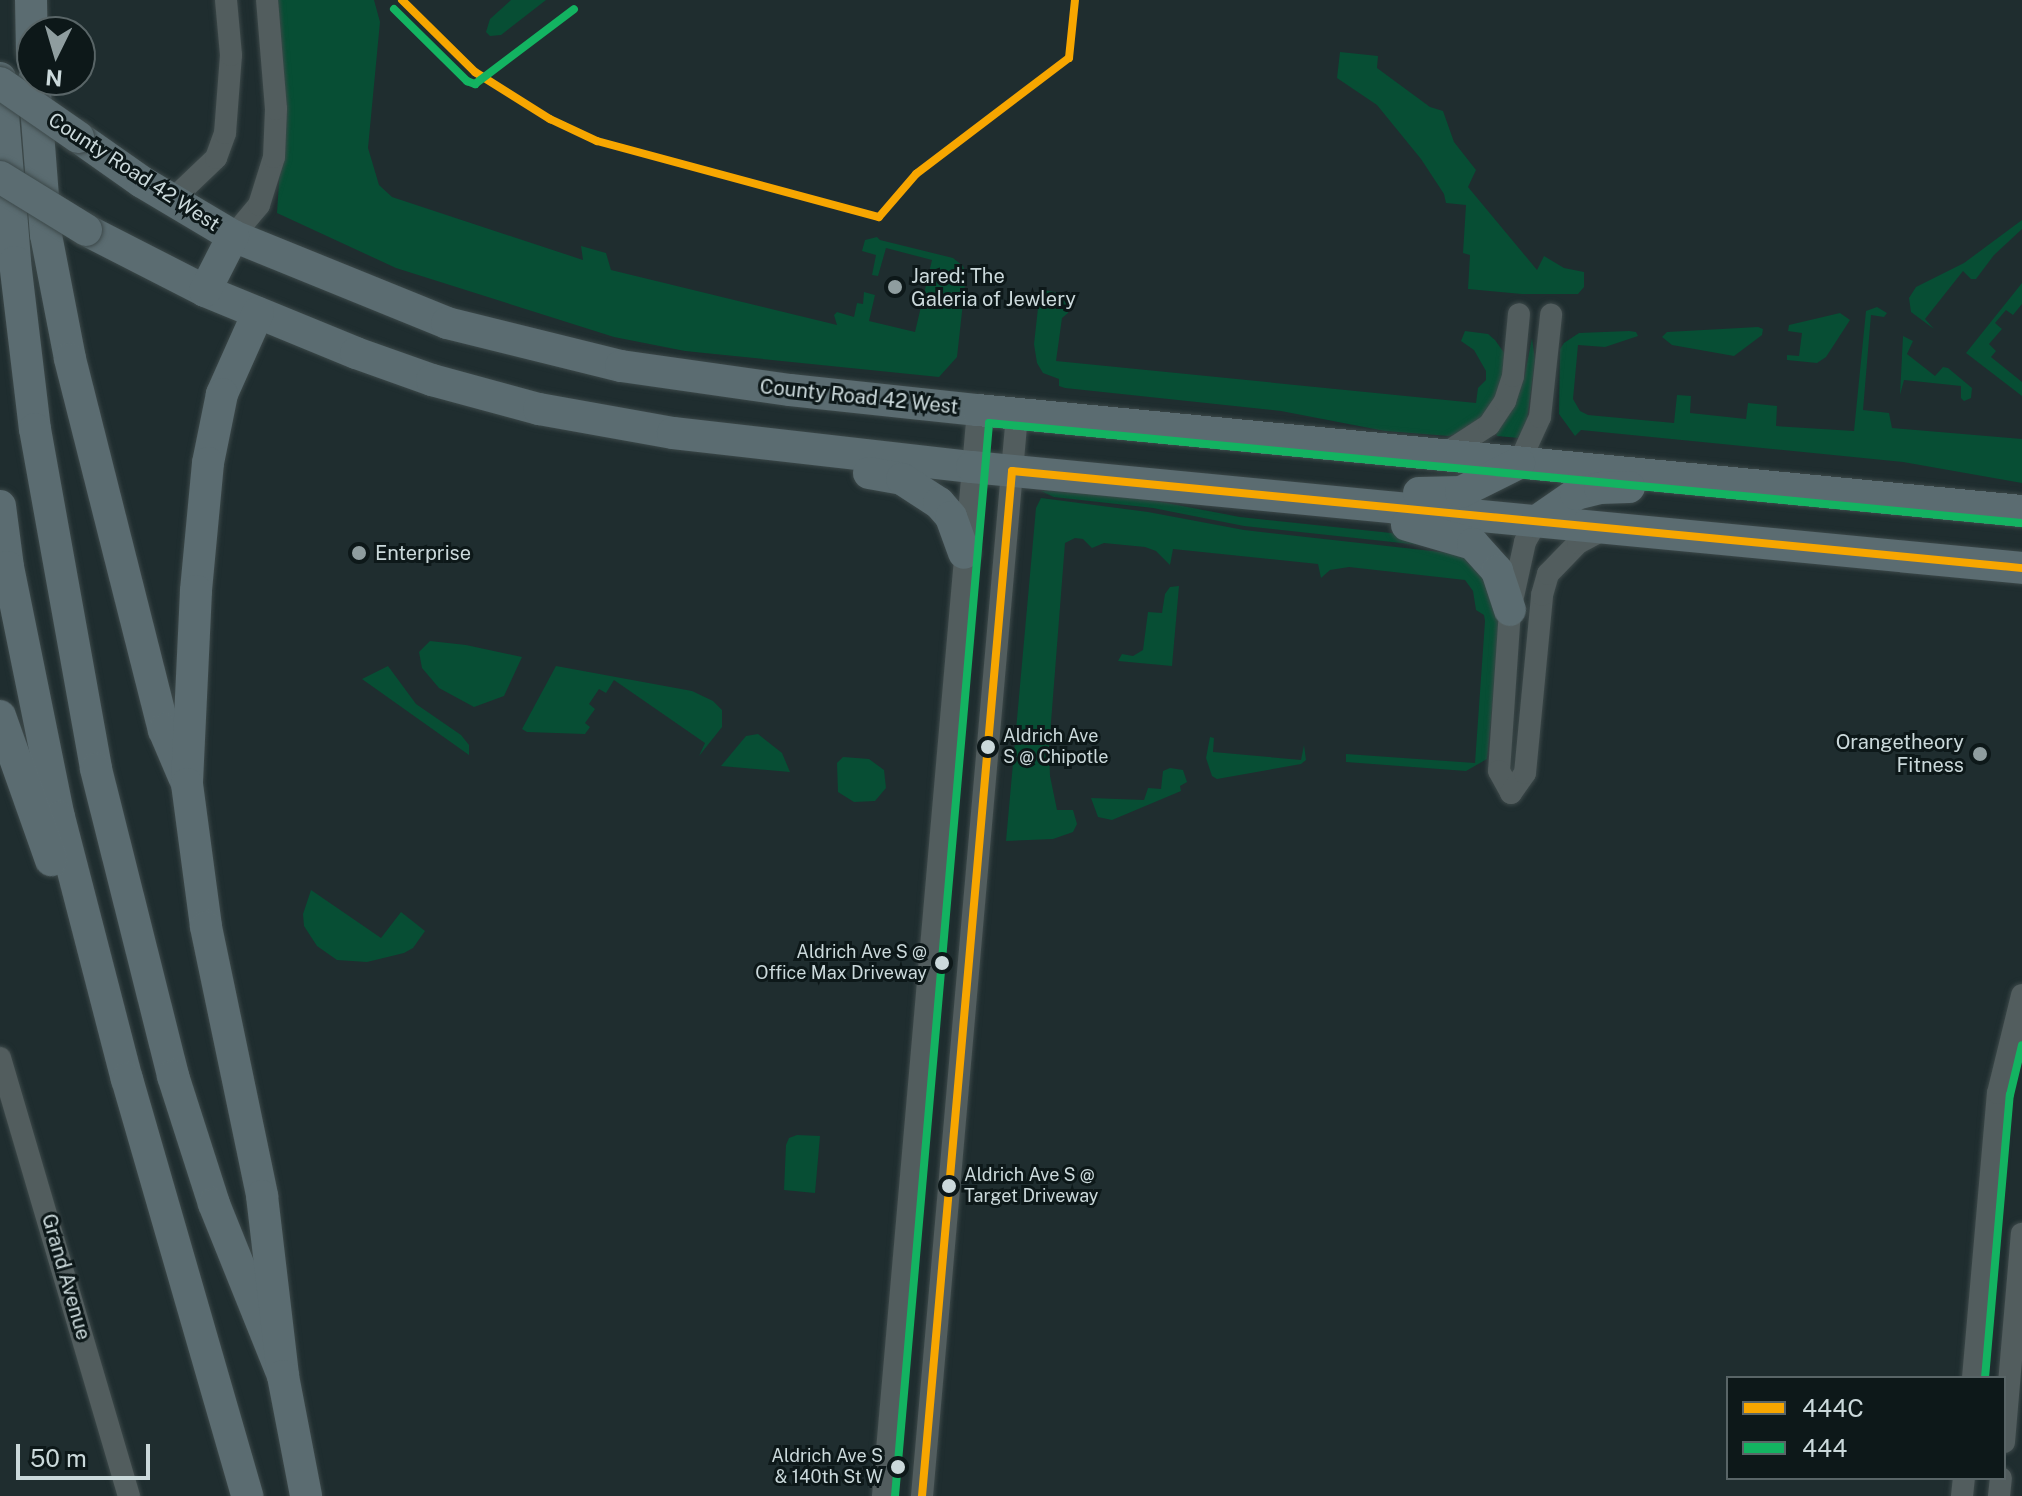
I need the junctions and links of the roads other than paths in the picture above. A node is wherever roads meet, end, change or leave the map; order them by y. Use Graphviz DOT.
graph roads {
  1 [pos="226,0"];
  2 [pos="267,0"];
  3 [pos="0,80"];
  4 [pos="35,96"];
  5 [pos="0,177"];
  6 [pos="172,200"];
  7 [pos="233,236"];
  8 [pos="205,291"];
  9 [pos="258,313"];
  10 [pos="1519,314"];
  11 [pos="1551,315"];
  12 [pos="978,410"];
  13 [pos="1017,414"];
  14 [pos="673,433"];
  15 [pos="1443,455"];
  16 [pos="1519,463"];
  17 [pos="972,467"];
  18 [pos="1012,471"];
  19 [pos="1756,485"];
  20 [pos="1283,496"];
  21 [pos="0,506"];
  22 [pos="2022,511"];
  23 [pos="1537,521"];
  24 [pos="1606,528"];
  25 [pos="964,553"];
  26 [pos="2022,568"];
  27 [pos="1510,610"];
  28 [pos="0,716"];
  29 [pos="187,784"];
  30 [pos="2022,995"];
  31 [pos="0,1058"];
  32 [pos="127,1079"];
  33 [pos="2022,1234"];
  34 [pos="283,1376"];
  35 [pos="1973,1376"];
  36 [pos="2006,1419"];
  37 [pos="129,1496"];
  38 [pos="247,1496"];
  39 [pos="306,1496"];
  40 [pos="883,1496"];
  41 [pos="922,1496"];
  1 -- 6 [label="street"];
  2 -- 7 [label="street"];
  3 -- 6 [label="highway, County Road 42 West, bridge"];
  3 -- 34 [label="highway"];
  4 -- 29 [label="highway"];
  5 -- 8 [label="highway, bridge"];
  6 -- 7 [label="highway, County Road 42 West"];
  7 -- 8 [label="highway"];
  7 -- 12 [label="highway, County Road 42 West"];
  8 -- 9 [label="highway"];
  9 -- 14 [label="highway"];
  9 -- 29 [label="highway"];
  10 -- 15 [label="street"];
  11 -- 16 [label="street"];
  12 -- 13 [label="highway, County Road 42 West"];
  12 -- 17 [label="street"];
  13 -- 15 [label="highway, County Road 42 West"];
  13 -- 18 [label="street"];
  14 -- 17 [label="highway"];
  14 -- 25 [label="highway"];
  15 -- 16 [label="highway, County Road 42 West"];
  16 -- 19 [label="highway, County Road 42 West"];
  16 -- 20 [label="highway"];
  17 -- 18 [label="highway"];
  17 -- 25 [label="street"];
  18 -- 20 [label="highway"];
  18 -- 41 [label="street"];
  19 -- 22 [label="highway, County Road 42 West"];
  19 -- 23 [label="highway"];
  20 -- 23 [label="highway"];
  20 -- 27 [label="highway"];
  21 -- 32 [label="highway"];
  23 -- 24 [label="highway"];
  23 -- 27 [label="street"];
  24 -- 26 [label="highway"];
  24 -- 27 [label="street"];
  25 -- 40 [label="street"];
  28 -- 32 [label="highway"];
  29 -- 34 [label="highway"];
  30 -- 35 [label="street"];
  31 -- 37 [label="street, Grand Avenue"];
  32 -- 38 [label="highway"];
  33 -- 36 [label="street"];
  34 -- 39 [label="highway"];
}
